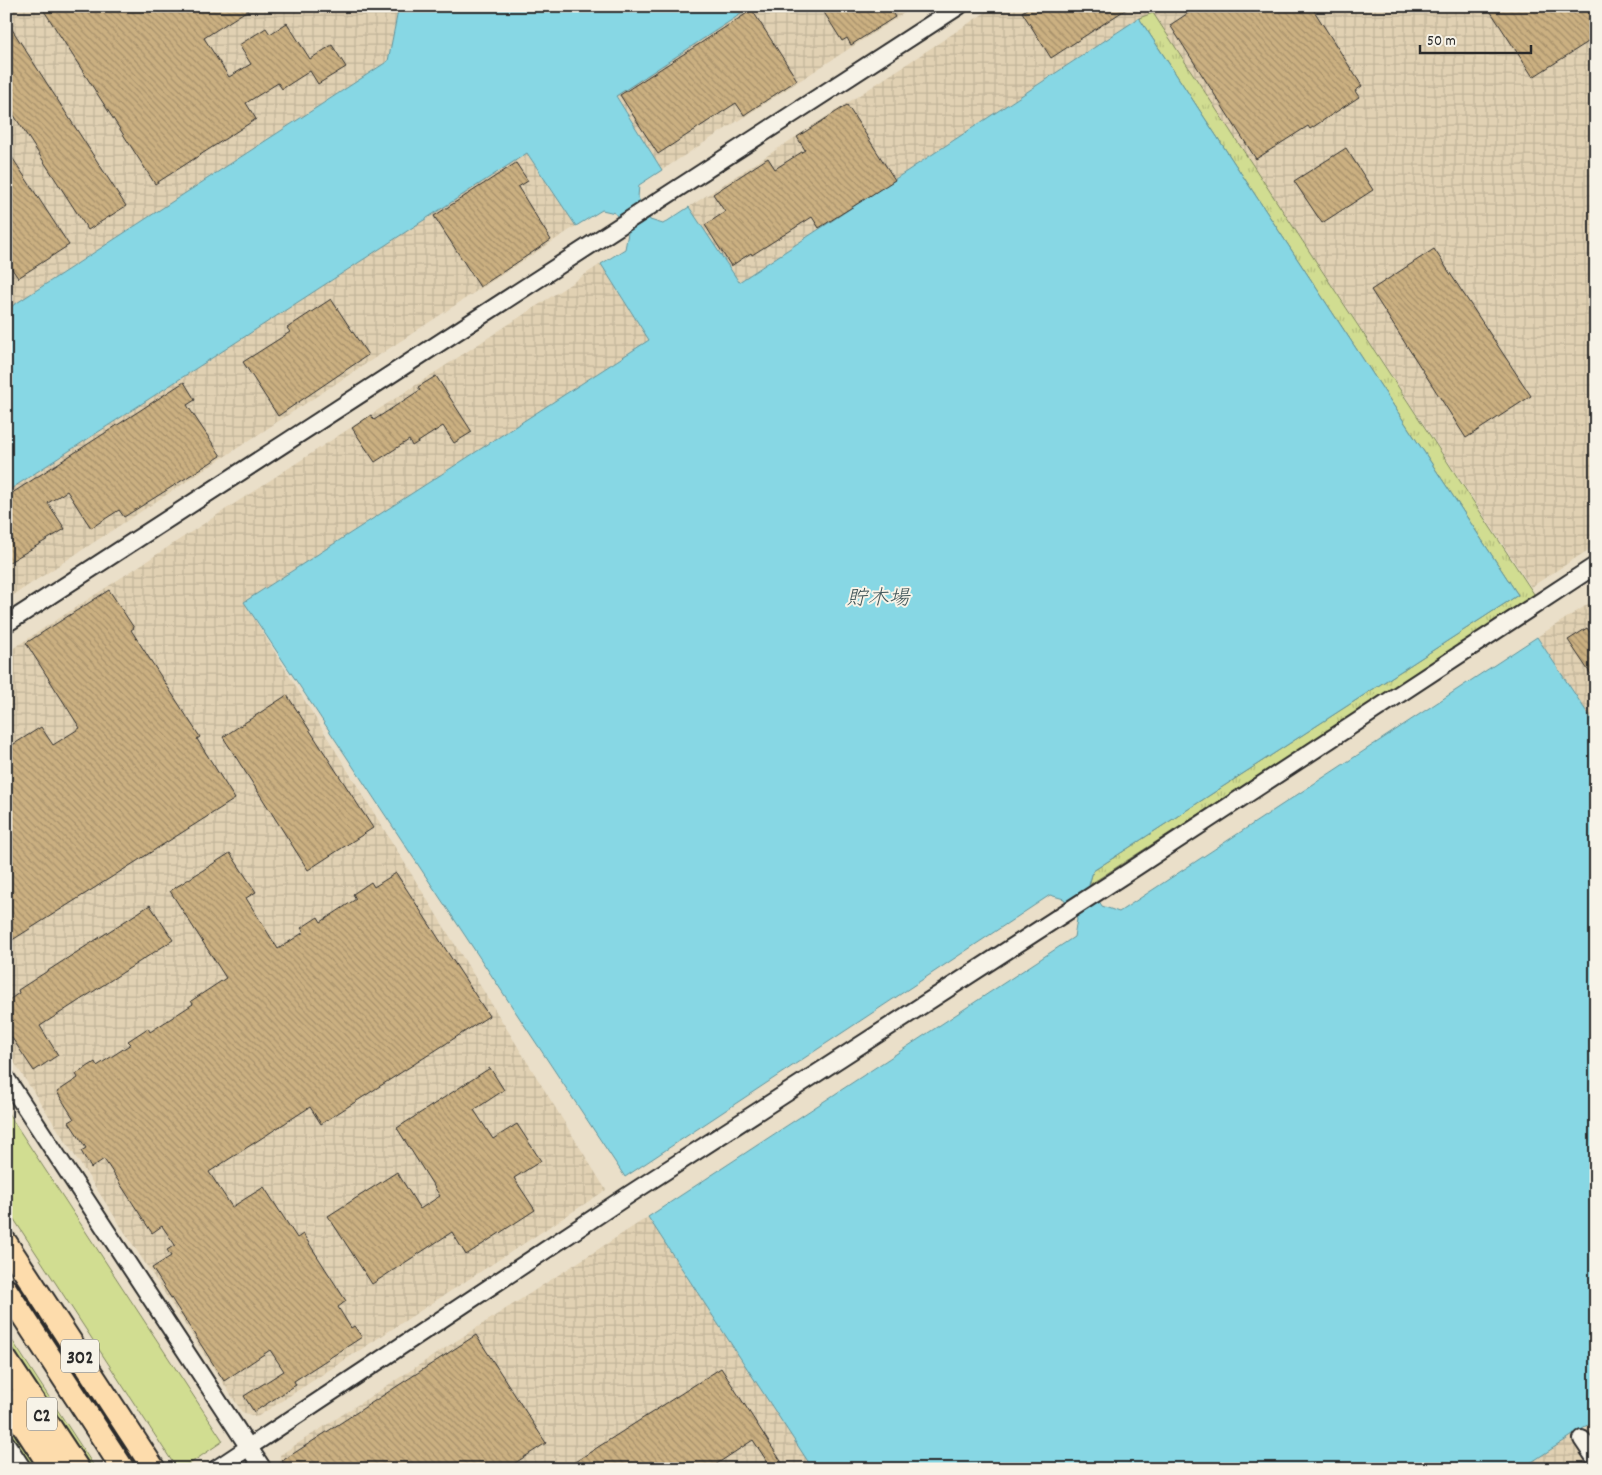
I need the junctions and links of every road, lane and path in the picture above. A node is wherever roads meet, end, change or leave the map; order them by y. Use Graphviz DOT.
graph roads {
  1 [pos="959,6"];
  2 [pos="1596,565"];
  3 [pos="6,624"];
  4 [pos="6,1078"];
  5 [pos="6,1242"];
  6 [pos="6,1290"];
  7 [pos="6,1360"];
  8 [pos="6,1399"];
  9 [pos="1582,1439"];
  10 [pos="6,1443"];
  11 [pos="250,1447"];
  12 [pos="1596,1460"];
  13 [pos="24,1469"];
  14 [pos="52,1469"];
  15 [pos="78,1469"];
  16 [pos="123,1469"];
  17 [pos="154,1469"];
  18 [pos="216,1469"];
  19 [pos="264,1469"];
  1 -- 3 [label="street"];
  2 -- 11 [label="street"];
  4 -- 11 [label="street"];
  5 -- 17 [label="highway, 302"];
  6 -- 16 [label="highway, 302"];
  7 -- 15 [label="highway, C2"];
  8 -- 14 [label="highway, C2"];
  9 -- 12 [label="street"];
  10 -- 13 [label="street"];
  11 -- 18 [label="street"];
  11 -- 19 [label="street"];
}
